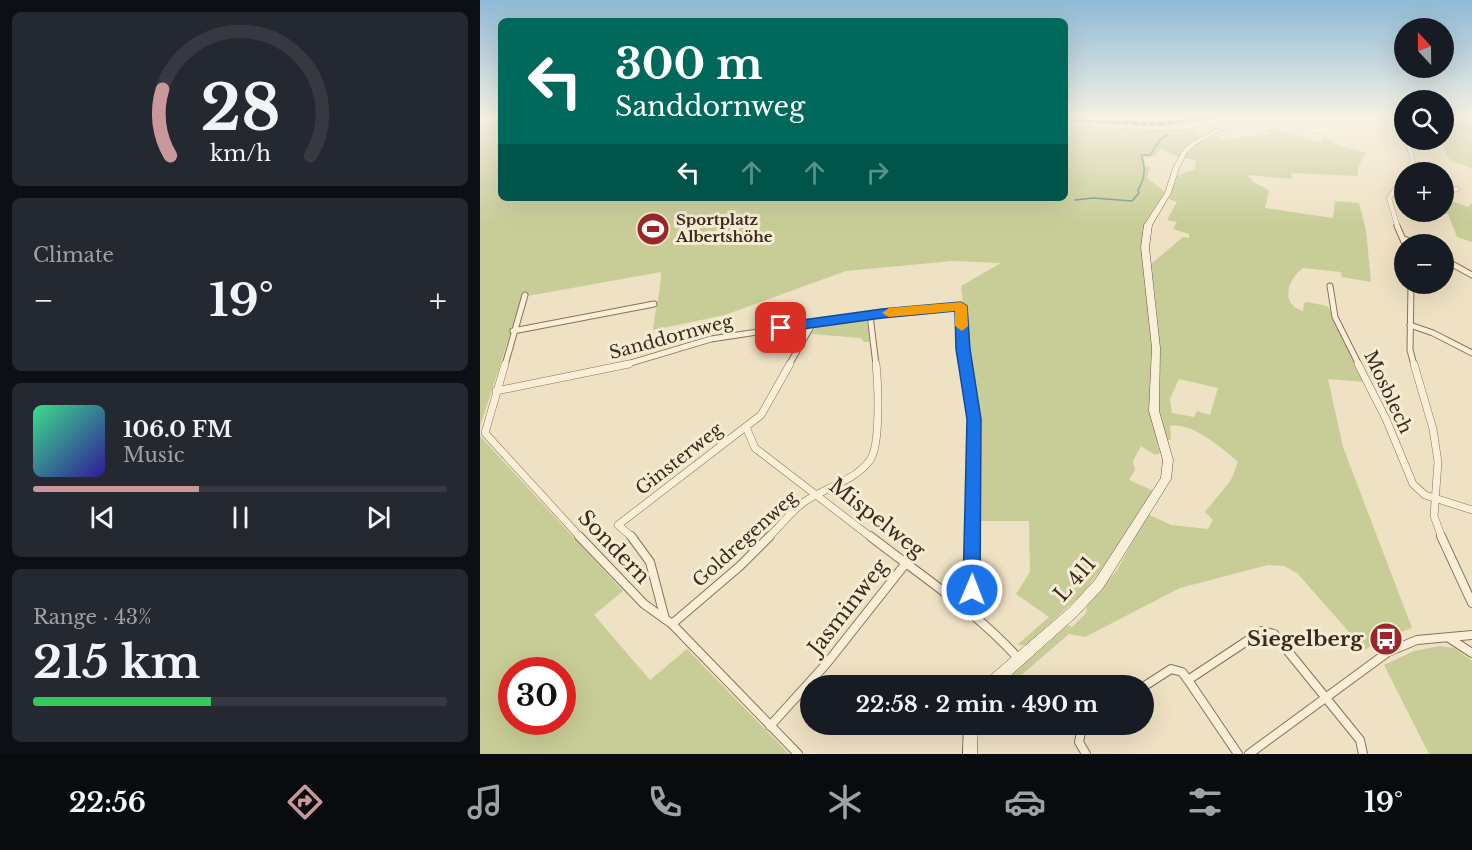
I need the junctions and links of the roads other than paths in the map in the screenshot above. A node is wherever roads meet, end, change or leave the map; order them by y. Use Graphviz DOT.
graph roads {
  1 [pos="1184,153"];
  2 [pos="1457,189"];
  3 [pos="1454,190"];
  4 [pos="1394,192"];
  5 [pos="1394,220"];
  6 [pos="1454,265"];
  7 [pos="1472,275"];
  8 [pos="1330,286"];
  9 [pos="1411,294"];
  10 [pos="525,295"];
  11 [pos="654,304"];
  12 [pos="870,315"];
  13 [pos="813,323"];
  14 [pos="1410,324"];
  15 [pos="513,332"];
  16 [pos="1472,353"];
  17 [pos="495,391"];
  18 [pos="746,427"];
  19 [pos="818,495"];
  20 [pos="1436,500"];
  21 [pos="1472,510"];
  22 [pos="906,563"];
  23 [pos="1472,603"];
  24 [pos="971,614"];
  25 [pos="668,622"];
  26 [pos="1472,635"];
  27 [pos="1446,636"];
  28 [pos="1472,653"];
  29 [pos="1018,658"];
  30 [pos="1000,675"];
  31 [pos="1154,680"];
  32 [pos="1188,680"];
  33 [pos="1325,696"];
  34 [pos="770,726"];
  35 [pos="971,735"];
  36 [pos="1080,735"];
  37 [pos="798,754"];
  38 [pos="970,754"];
  39 [pos="1086,754"];
  40 [pos="1238,754"];
  41 [pos="1249,754"];
  42 [pos="1363,754"];
  1 -- 29 [label="main road, L 411 / L 411"];
  2 -- 3 [label="street"];
  4 -- 5 [label="street"];
  6 -- 7 [label="street"];
  8 -- 20 [label="street, Mosblech"];
  9 -- 14 [label="street"];
  10 -- 15 [label="street, Sondern"];
  11 -- 15 [label="street"];
  12 -- 13 [label="street, Sanddornweg"];
  12 -- 19 [label="street, Goldregenweg"];
  12 -- 24 [label="street, Sanddornweg"];
  13 -- 17 [label="street, Sanddornweg"];
  13 -- 18 [label="street, Ginsterweg"];
  14 -- 16 [label="street"];
  14 -- 20 [label="street"];
  15 -- 17 [label="street, Sondern"];
  17 -- 25 [label="street, Sondern"];
  18 -- 19 [label="street, Mispelweg"];
  18 -- 25 [label="street, Ginsterweg"];
  19 -- 22 [label="street, Mispelweg"];
  19 -- 25 [label="street, Goldregenweg"];
  20 -- 21 [label="street"];
  20 -- 23 [label="street"];
  22 -- 24 [label="street, Mispelweg"];
  22 -- 34 [label="street, Jasminweg"];
  24 -- 29 [label="street, Mispelweg"];
  25 -- 34 [label="street, Sondern"];
  26 -- 27 [label="street"];
  27 -- 28 [label="street"];
  27 -- 33 [label="street"];
  29 -- 30 [label="main road, L 411"];
  31 -- 32 [label="street"];
  32 -- 33 [label="street"];
  32 -- 40 [label="street"];
  33 -- 41 [label="street"];
  33 -- 42 [label="street"];
  34 -- 37 [label="street, Sondern"];
  35 -- 38 [label="main road"];
  36 -- 39 [label="street"];
}
